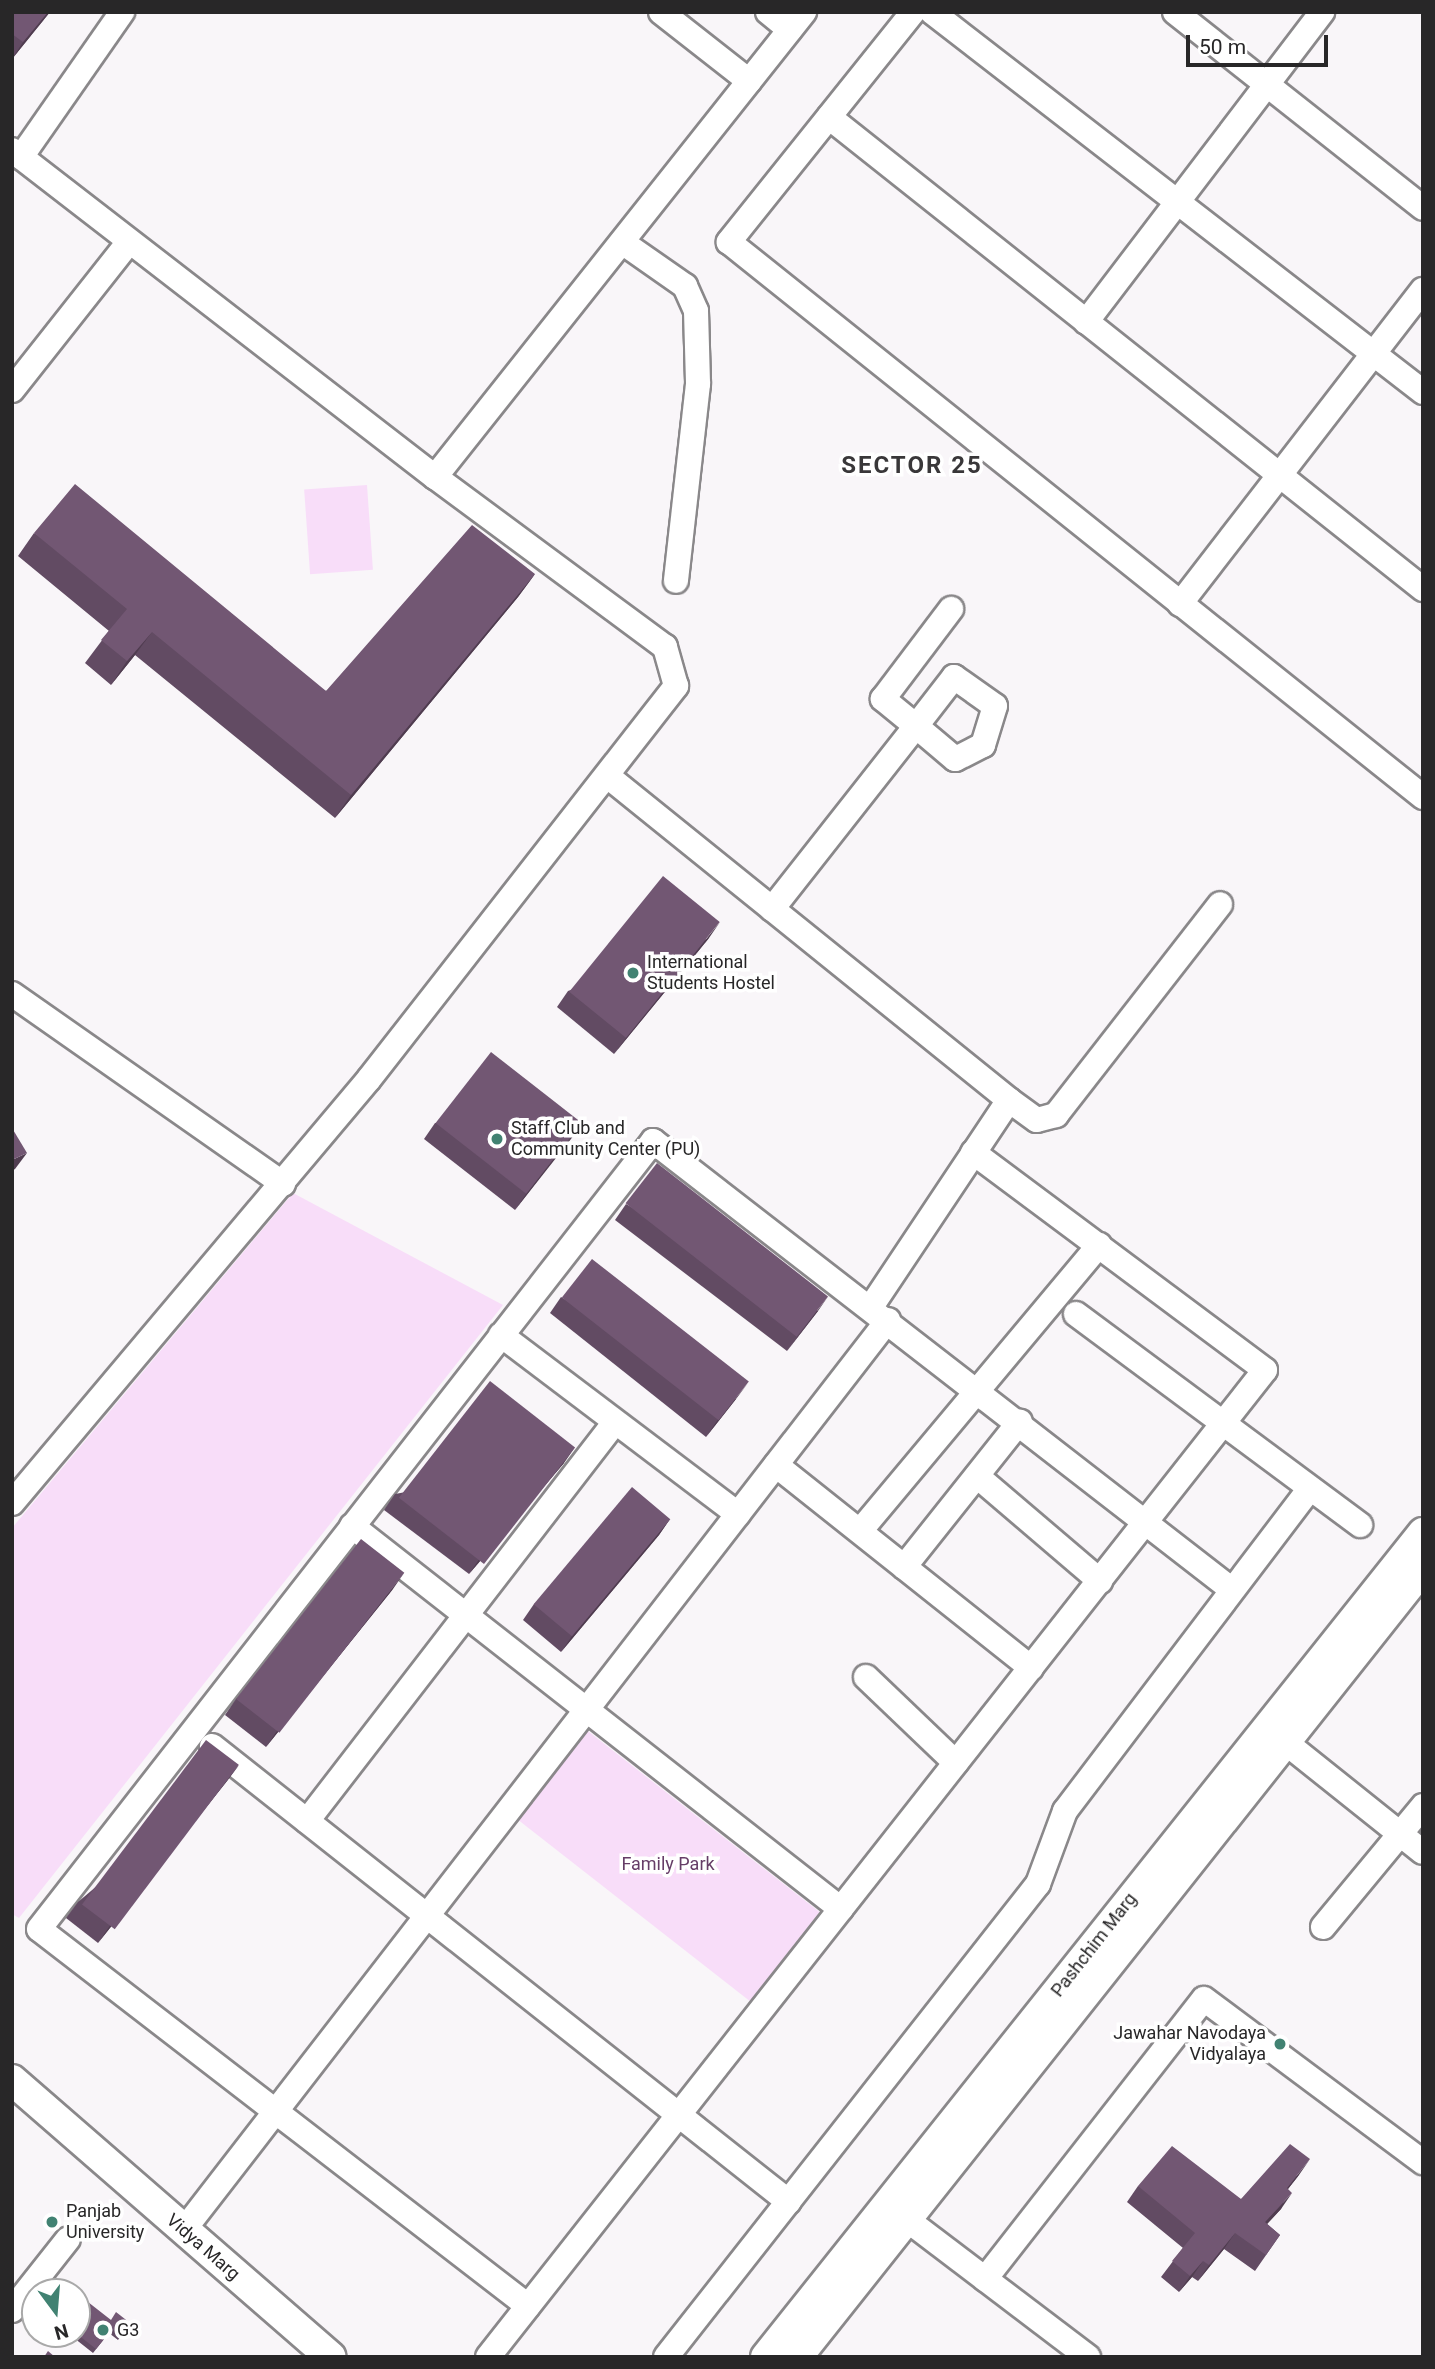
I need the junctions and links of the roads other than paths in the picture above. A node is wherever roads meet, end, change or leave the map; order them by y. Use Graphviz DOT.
graph roads {
  1 [pos="122,12"];
  2 [pos="661,12"];
  3 [pos="768,12"];
  4 [pos="912,12"];
  5 [pos="932,12"];
  6 [pos="1175,12"];
  7 [pos="1322,12"];
  8 [pos="797,21"];
  9 [pos="749,81"];
  10 [pos="1268,85"];
  11 [pos="829,117"];
  12 [pos="17,153"];
  13 [pos="1178,203"];
  14 [pos="1423,208"];
  15 [pos="622,242"];
  16 [pos="128,243"];
  17 [pos="1423,290"];
  18 [pos="1086,322"];
  19 [pos="1371,353"];
  20 [pos="12,390"];
  21 [pos="1423,392"];
  22 [pos="1280,476"];
  23 [pos="435,477"];
  24 [pos="676,581"];
  25 [pos="1423,589"];
  26 [pos="1180,604"];
  27 [pos="951,609"];
  28 [pos="610,778"];
  29 [pos="1423,797"];
  30 [pos="1220,904"];
  31 [pos="772,909"];
  32 [pos="12,994"];
  33 [pos="1009,1100"];
  34 [pos="973,1152"];
  35 [pos="283,1184"];
  36 [pos="1099,1245"];
  37 [pos="879,1314"];
  38 [pos="1076,1314"];
  39 [pos="501,1335"];
  40 [pos="976,1388"];
  41 [pos="1020,1421"];
  42 [pos="615,1422"];
  43 [pos="1224,1423"];
  44 [pos="776,1465"];
  45 [pos="977,1476"];
  46 [pos="1310,1488"];
  47 [pos="12,1503"];
  48 [pos="738,1514"];
  49 [pos="1148,1520"];
  50 [pos="1360,1525"];
  51 [pos="352,1526"];
  52 [pos="860,1531"];
  53 [pos="1423,1533"];
  54 [pos="904,1567"];
  55 [pos="1423,1568"];
  56 [pos="1100,1581"];
  57 [pos="1231,1589"];
  58 [pos="468,1617"];
  59 [pos="1031,1668"];
  60 [pos="866,1677"];
  61 [pos="587,1710"];
  62 [pos="192,1731"];
  63 [pos="1285,1742"];
  64 [pos="956,1763"];
  65 [pos="1423,1806"];
  66 [pos="307,1821"];
  67 [pos="1399,1834"];
  68 [pos="1423,1852"];
  69 [pos="841,1909"];
  70 [pos="427,1916"];
  71 [pos="1323,1927"];
  72 [pos="12,2080"];
  73 [pos="12,2101"];
  74 [pos="276,2112"];
  75 [pos="678,2115"];
  76 [pos="1423,2162"];
  77 [pos="789,2202"];
  78 [pos="897,2212"];
  79 [pos="183,2231"];
  80 [pos="68,2239"];
  81 [pos="985,2279"];
  82 [pos="528,2306"];
  83 [pos="12,2309"];
  84 [pos="306,2357"];
  85 [pos="331,2357"];
  86 [pos="488,2357"];
  87 [pos="666,2357"];
  88 [pos="766,2357"];
  89 [pos="797,2357"];
  90 [pos="1088,2357"];
  1 -- 12 [label="street"];
  2 -- 9 [label="street"];
  3 -- 8 [label="street"];
  4 -- 11 [label="street"];
  5 -- 13 [label="street"];
  6 -- 10 [label="street"];
  7 -- 10 [label="street"];
  8 -- 9 [label="street"];
  9 -- 15 [label="street"];
  10 -- 13 [label="street"];
  10 -- 14 [label="street"];
  11 -- 18 [label="street"];
  11 -- 26 [label="street"];
  12 -- 16 [label="street"];
  13 -- 18 [label="street"];
  13 -- 19 [label="street"];
  15 -- 23 [label="street"];
  15 -- 24 [label="street"];
  16 -- 20 [label="street"];
  16 -- 23 [label="street"];
  17 -- 19 [label="street"];
  18 -- 22 [label="street"];
  19 -- 21 [label="street"];
  19 -- 22 [label="street"];
  22 -- 25 [label="street"];
  22 -- 26 [label="street"];
  23 -- 28 [label="street"];
  26 -- 29 [label="street"];
  27 -- 31 [label="street"];
  28 -- 31 [label="street"];
  28 -- 35 [label="street"];
  30 -- 33 [label="street"];
  31 -- 33 [label="street"];
  32 -- 35 [label="street"];
  33 -- 34 [label="street"];
  34 -- 36 [label="street"];
  34 -- 37 [label="street"];
  35 -- 47 [label="street"];
  36 -- 40 [label="street"];
  36 -- 43 [label="street"];
  37 -- 39 [label="street"];
  37 -- 40 [label="street"];
  37 -- 44 [label="street"];
  38 -- 43 [label="street"];
  39 -- 42 [label="street"];
  39 -- 51 [label="street"];
  40 -- 41 [label="street"];
  40 -- 52 [label="street"];
  41 -- 45 [label="street"];
  41 -- 49 [label="street"];
  42 -- 48 [label="street"];
  42 -- 58 [label="street"];
  43 -- 46 [label="street"];
  43 -- 49 [label="street"];
  44 -- 48 [label="street"];
  44 -- 52 [label="street"];
  45 -- 54 [label="street"];
  45 -- 56 [label="street"];
  46 -- 50 [label="street"];
  46 -- 57 [label="street"];
  48 -- 61 [label="street"];
  49 -- 56 [label="street"];
  49 -- 57 [label="street"];
  51 -- 58 [label="street"];
  51 -- 62 [label="street"];
  52 -- 54 [label="street"];
  53 -- 78 [label="main road, Pashchim Marg"];
  54 -- 59 [label="street"];
  55 -- 63 [label="main road"];
  56 -- 59 [label="street"];
  57 -- 77 [label="street"];
  58 -- 61 [label="street"];
  58 -- 66 [label="street"];
  59 -- 64 [label="street"];
  60 -- 64 [label="street"];
  61 -- 69 [label="street"];
  61 -- 70 [label="street"];
  62 -- 66 [label="street"];
  62 -- 74 [label="street"];
  63 -- 67 [label="street"];
  63 -- 78 [label="main road"];
  64 -- 69 [label="street"];
  65 -- 67 [label="street"];
  66 -- 70 [label="street"];
  67 -- 68 [label="street"];
  67 -- 71 [label="street"];
  69 -- 75 [label="street"];
  70 -- 74 [label="street"];
  70 -- 75 [label="street"];
  72 -- 79 [label="main road, Vidya Marg"];
  73 -- 84 [label="main road, Vidya Marg"];
  74 -- 79 [label="street"];
  74 -- 82 [label="street"];
  75 -- 77 [label="street"];
  75 -- 82 [label="street"];
  76 -- 81 [label="street"];
  77 -- 87 [label="street"];
  78 -- 81 [label="street"];
  78 -- 88 [label="main road, Pashchim Marg"];
  78 -- 89 [label="main road"];
  79 -- 85 [label="main road, Vidya Marg"];
  80 -- 83 [label="street"];
  81 -- 90 [label="street"];
  82 -- 86 [label="street"];
}
